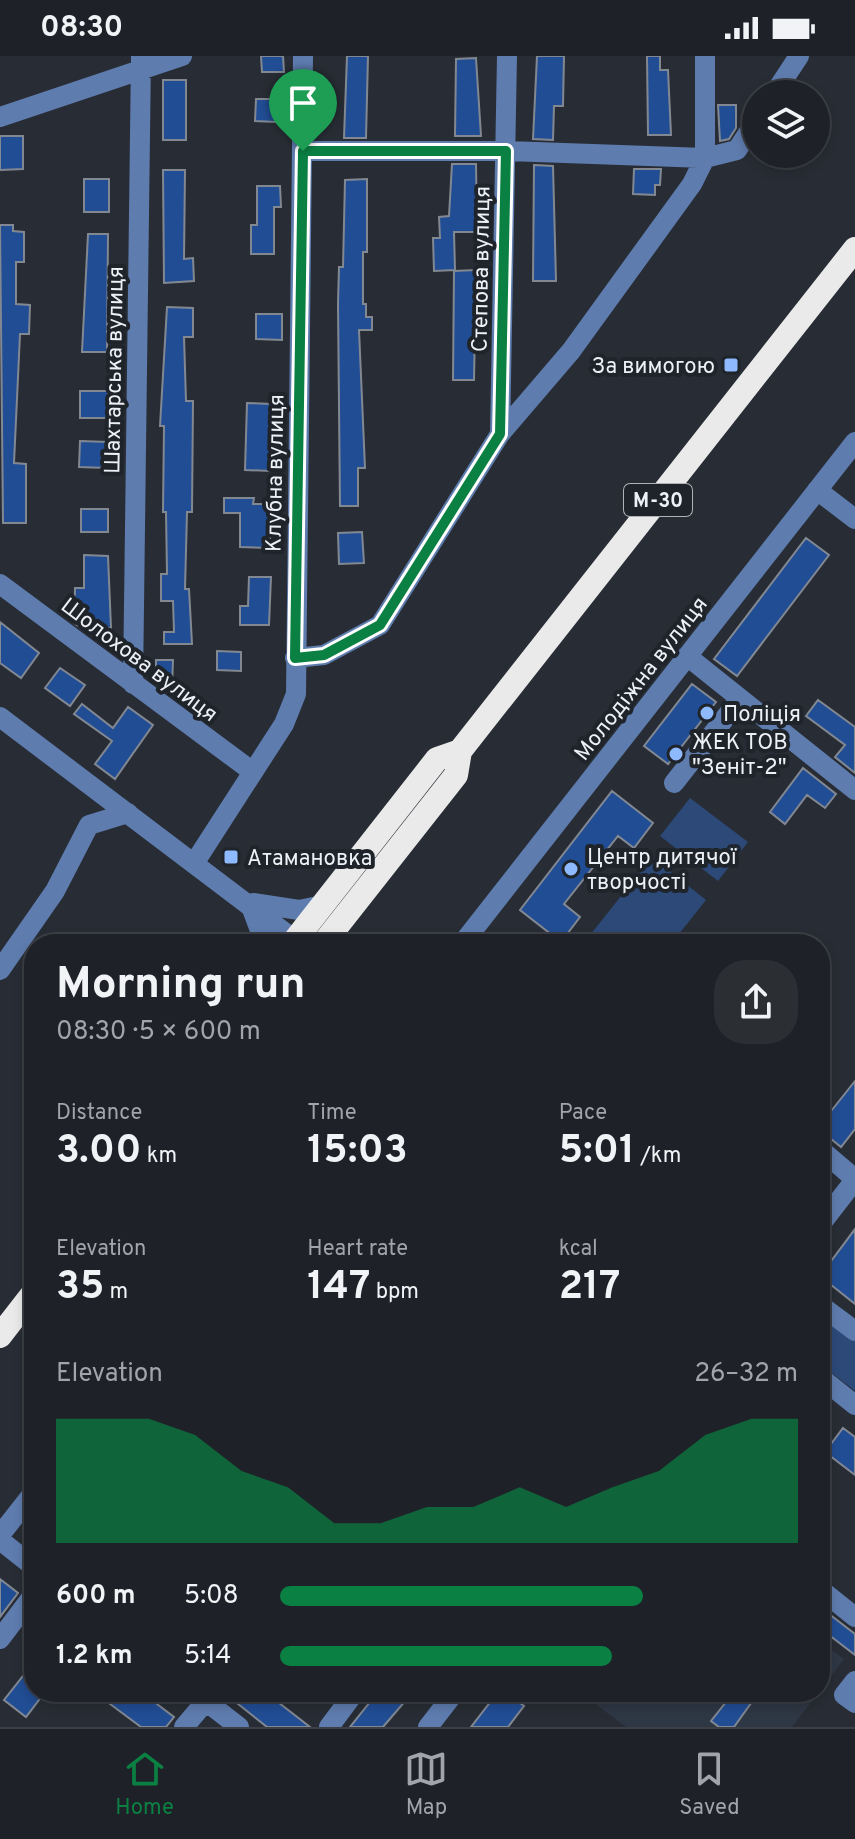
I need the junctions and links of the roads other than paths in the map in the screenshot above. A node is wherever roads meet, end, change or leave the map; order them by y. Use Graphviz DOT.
graph roads {
  1 [pos="182,56"];
  2 [pos="303,56"];
  3 [pos="507,56"];
  4 [pos="705,56"];
  5 [pos="799,56"];
  6 [pos="141,62"];
  7 [pos="783,80"];
  8 [pos="0,117"];
  9 [pos="742,142"];
  10 [pos="303,151"];
  11 [pos="506,151"];
  12 [pos="705,158"];
  13 [pos="855,249"];
  14 [pos="500,434"];
  15 [pos="855,442"];
  16 [pos="817,490"];
  17 [pos="855,519"];
  18 [pos="0,584"];
  19 [pos="687,656"];
  20 [pos="295,658"];
  21 [pos="133,684"];
  22 [pos="740,699"];
  23 [pos="0,717"];
  24 [pos="253,772"];
  25 [pos="674,783"];
  26 [pos="855,790"];
  27 [pos="128,813"];
  28 [pos="195,862"];
  29 [pos="249,902"];
  30 [pos="326,921"];
  31 [pos="25,934"];
  32 [pos="261,934"];
  33 [pos="286,934"];
  34 [pos="308,934"];
  35 [pos="470,934"];
  36 [pos="24,936"];
  37 [pos="0,970"];
  38 [pos="830,1158"];
  39 [pos="855,1180"];
  40 [pos="830,1212"];
  41 [pos="24,1305"];
  42 [pos="830,1312"];
  43 [pos="855,1331"];
  44 [pos="0,1336"];
  45 [pos="830,1385"];
  46 [pos="855,1405"];
  47 [pos="24,1506"];
  48 [pos="0,1538"];
  49 [pos="24,1558"];
  50 [pos="830,1597"];
  51 [pos="24,1607"];
  52 [pos="855,1617"];
  53 [pos="0,1639"];
  54 [pos="855,1681"];
  55 [pos="197,1702"];
  56 [pos="208,1702"];
  57 [pos="348,1702"];
  58 [pos="447,1702"];
  59 [pos="855,1703"];
  60 [pos="184,1727"];
  61 [pos="239,1727"];
  62 [pos="329,1727"];
  63 [pos="428,1727"];
  1 -- 6 [label="street"];
  2 -- 10 [label="street, Клубна вулиця"];
  3 -- 11 [label="street, Степова вулиця"];
  4 -- 12 [label="street"];
  5 -- 7 [label="street"];
  6 -- 8 [label="street"];
  6 -- 21 [label="street, Шахтарська вулиця"];
  9 -- 12 [label="street"];
  10 -- 11 [label="street"];
  10 -- 20 [label="street, Клубна вулиця"];
  11 -- 12 [label="street"];
  11 -- 14 [label="street, Степова вулиця"];
  12 -- 14 [label="street"];
  13 -- 30 [label="highway, М-30"];
  14 -- 20 [label="street"];
  15 -- 16 [label="street, Молодіжна вулиця"];
  16 -- 17 [label="street"];
  16 -- 19 [label="street, Молодіжна вулиця"];
  18 -- 21 [label="street, Шолохова вулиця"];
  19 -- 22 [label="street"];
  19 -- 35 [label="street, Молодіжна вулиця"];
  20 -- 24 [label="street, Клубна вулиця"];
  21 -- 24 [label="street, Шолохова вулиця"];
  22 -- 25 [label="street"];
  22 -- 26 [label="street"];
  23 -- 27 [label="street"];
  24 -- 28 [label="street, Клубна вулиця"];
  27 -- 28 [label="street"];
  27 -- 31 [label="street"];
  28 -- 29 [label="street"];
  29 -- 30 [label="street"];
  29 -- 32 [label="street"];
  29 -- 33 [label="street"];
  30 -- 34 [label="highway, М-30"];
  36 -- 37 [label="street"];
  38 -- 39 [label="street"];
  39 -- 40 [label="street"];
  41 -- 44 [label="highway"];
  42 -- 43 [label="street"];
  45 -- 46 [label="street"];
  47 -- 48 [label="street"];
  48 -- 49 [label="street"];
  50 -- 52 [label="street"];
  51 -- 53 [label="street"];
  54 -- 59 [label="street"];
  55 -- 60 [label="street"];
  56 -- 61 [label="street"];
  57 -- 62 [label="street"];
  58 -- 63 [label="street"];
}
